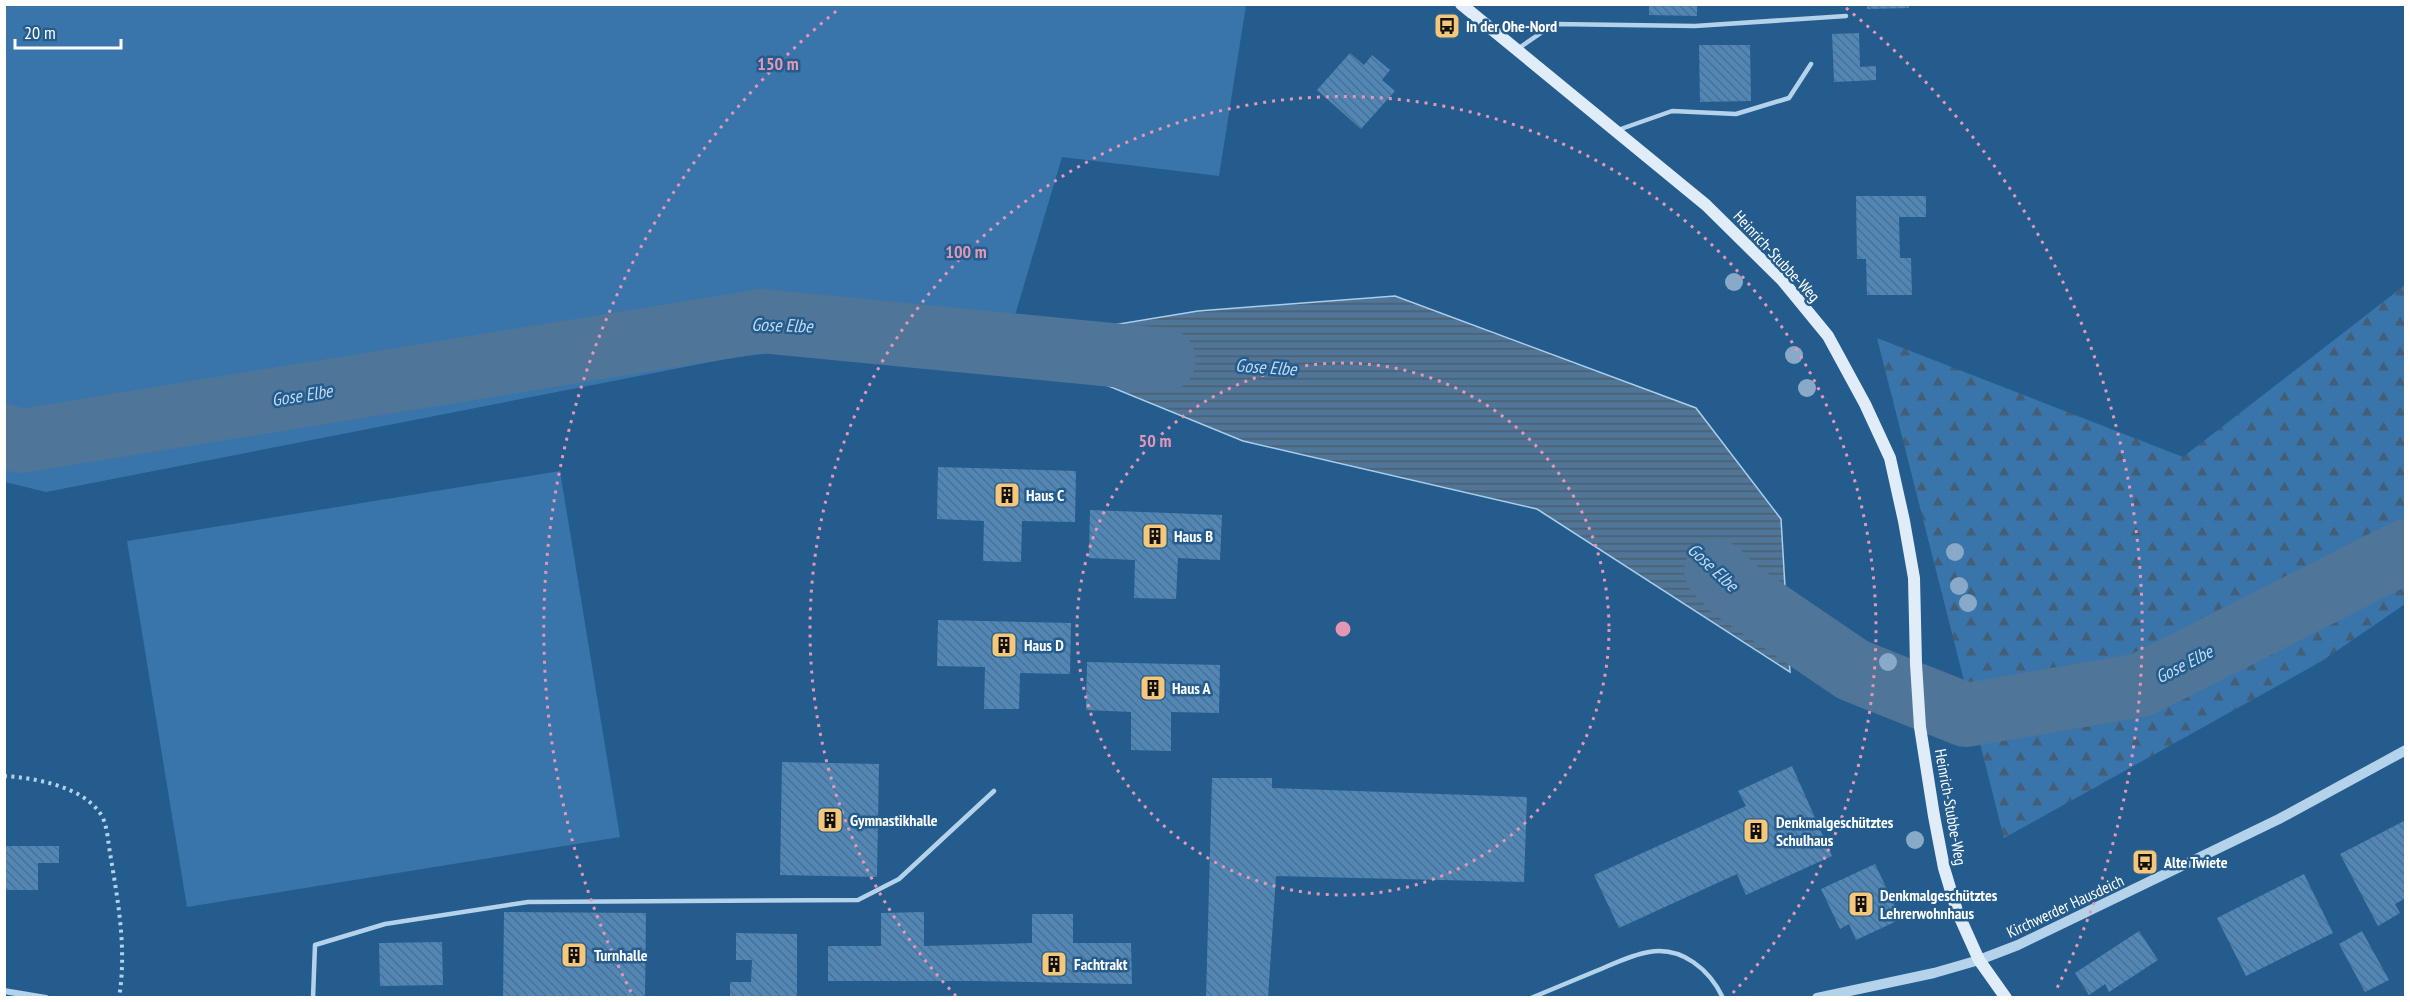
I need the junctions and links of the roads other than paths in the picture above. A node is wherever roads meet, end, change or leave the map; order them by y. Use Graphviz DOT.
graph roads {
  1 [pos="1461,4"];
  2 [pos="1846,16"];
  3 [pos="1517,50"];
  4 [pos="1811,64"];
  5 [pos="1615,130"];
  6 [pos="2406,750"];
  7 [pos="994,791"];
  8 [pos="1979,960"];
  9 [pos="4,992"];
  10 [pos="46,998"];
  11 [pos="313,998"];
  12 [pos="1531,998"];
  13 [pos="1723,998"];
  14 [pos="1817,998"];
  15 [pos="2006,998"];
  1 -- 3 [label="main road, Heinrich-Stubbe-Weg"];
  2 -- 3 [label="lane"];
  3 -- 5 [label="main road, Heinrich-Stubbe-Weg"];
  4 -- 5 [label="lane"];
  5 -- 8 [label="main road, Heinrich-Stubbe-Weg"];
  6 -- 8 [label="street, Kirchwerder Hausdeich"];
  7 -- 11 [label="lane"];
  8 -- 14 [label="street, Kirchwerder Hausdeich"];
  8 -- 15 [label="main road, Heinrich-Stubbe-Weg"];
  9 -- 10 [label="street"];
  12 -- 13 [label="lane"];
}
